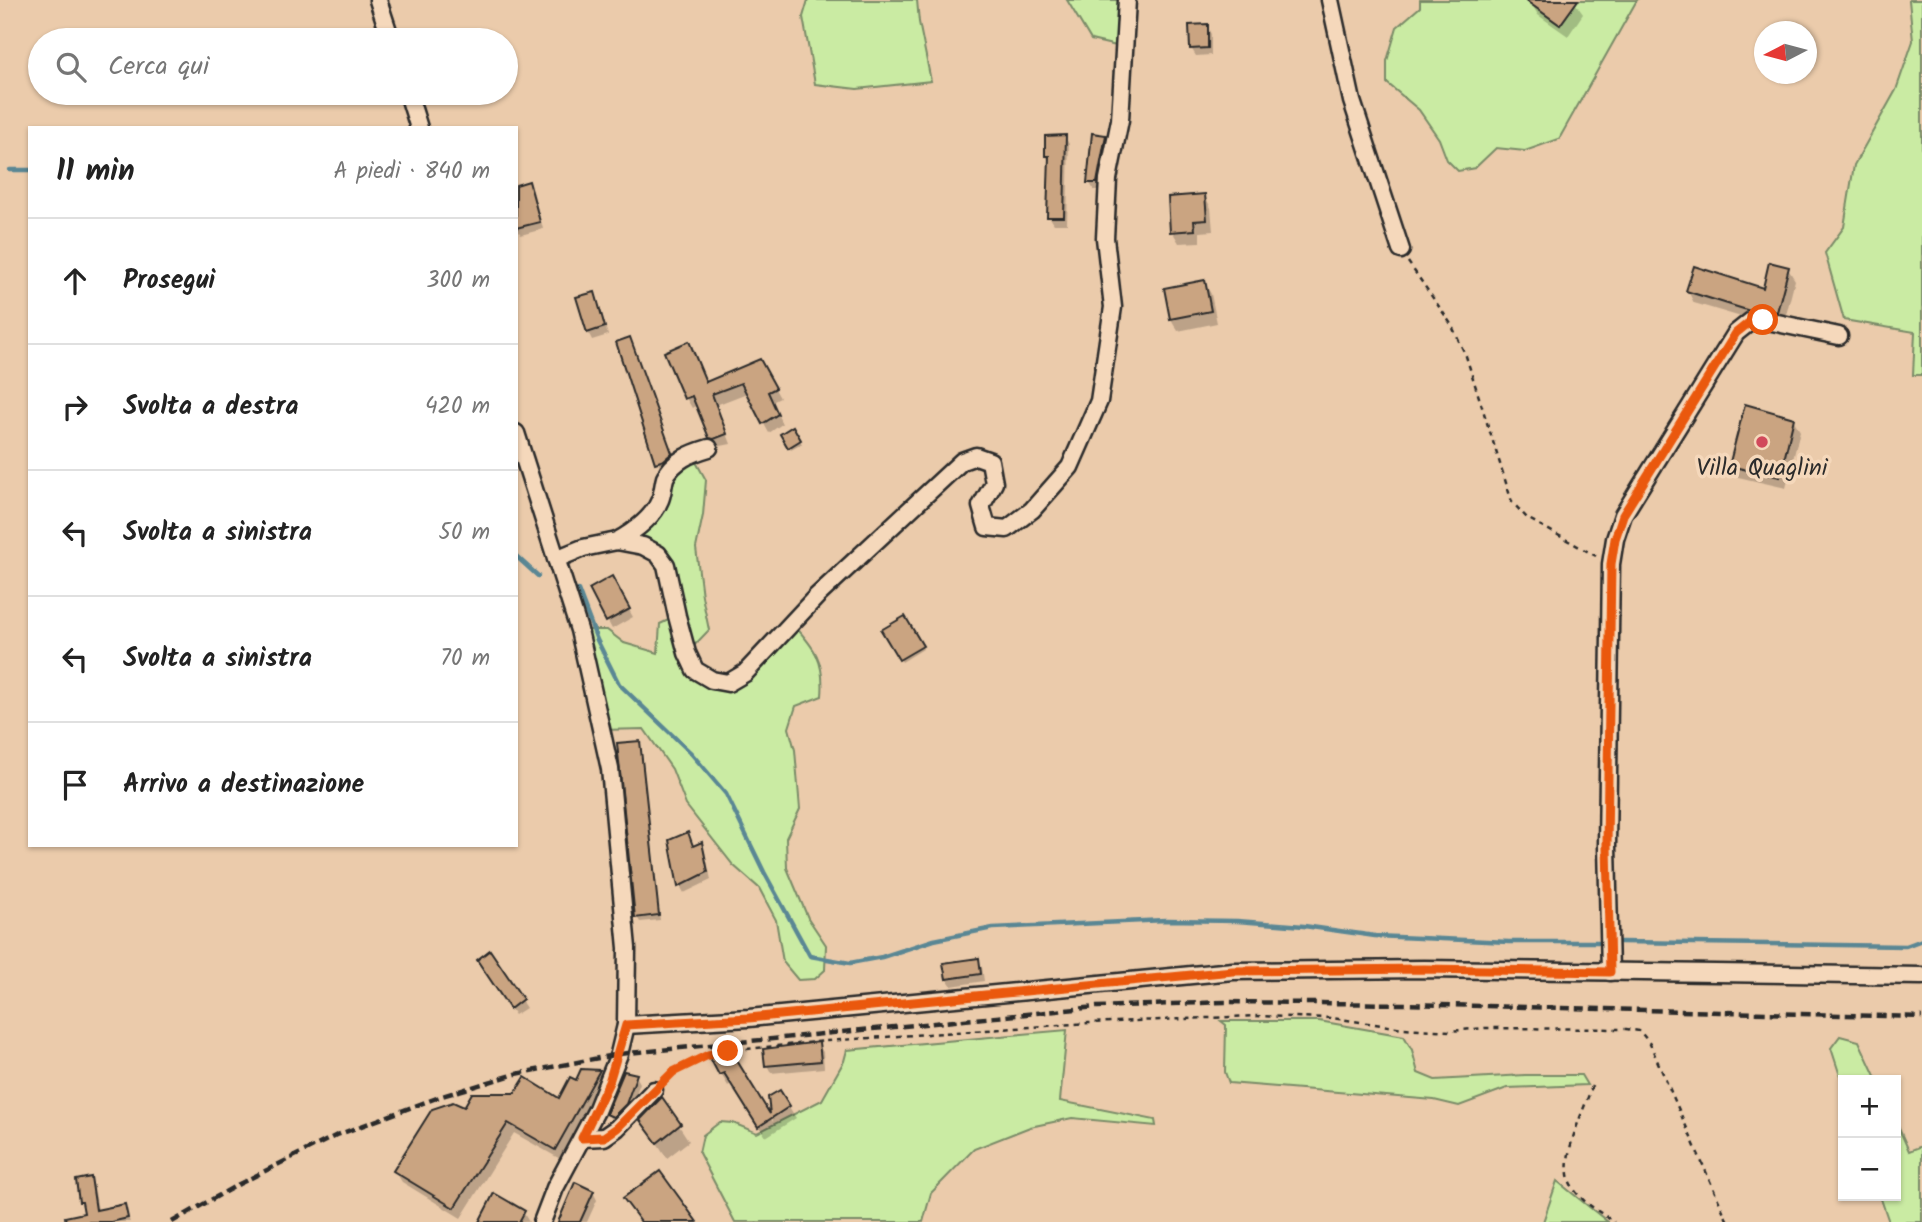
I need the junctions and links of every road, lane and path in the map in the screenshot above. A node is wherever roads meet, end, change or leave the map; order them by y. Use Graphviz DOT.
graph roads {
  1 [pos="378,0"];
  2 [pos="1127,0"];
  3 [pos="1330,0"];
  4 [pos="387,28"];
  5 [pos="412,105"];
  6 [pos="418,126"];
  7 [pos="1401,250"];
  8 [pos="1839,336"];
  9 [pos="518,439"];
  10 [pos="709,448"];
  11 [pos="617,541"];
  12 [pos="556,559"];
  13 [pos="1611,564"];
  14 [pos="1610,972"];
  15 [pos="1922,976"];
  16 [pos="626,1025"];
  17 [pos="1592,1086"];
  18 [pos="654,1090"];
  19 [pos="582,1138"];
  20 [pos="542,1222"];
  21 [pos="1614,1222"];
  22 [pos="1728,1222"];
  1 -- 4 [label="street"];
  2 -- 11 [label="street"];
  3 -- 7 [label="street"];
  5 -- 6 [label="street"];
  7 -- 13 [label="path"];
  8 -- 13 [label="street"];
  9 -- 12 [label="street"];
  10 -- 11 [label="street"];
  11 -- 12 [label="street"];
  12 -- 16 [label="street"];
  13 -- 14 [label="street"];
  14 -- 15 [label="street"];
  14 -- 16 [label="street"];
  16 -- 19 [label="street"];
  17 -- 21 [label="path"];
  18 -- 19 [label="street"];
  18 -- 22 [label="path"];
  19 -- 20 [label="street"];
}
